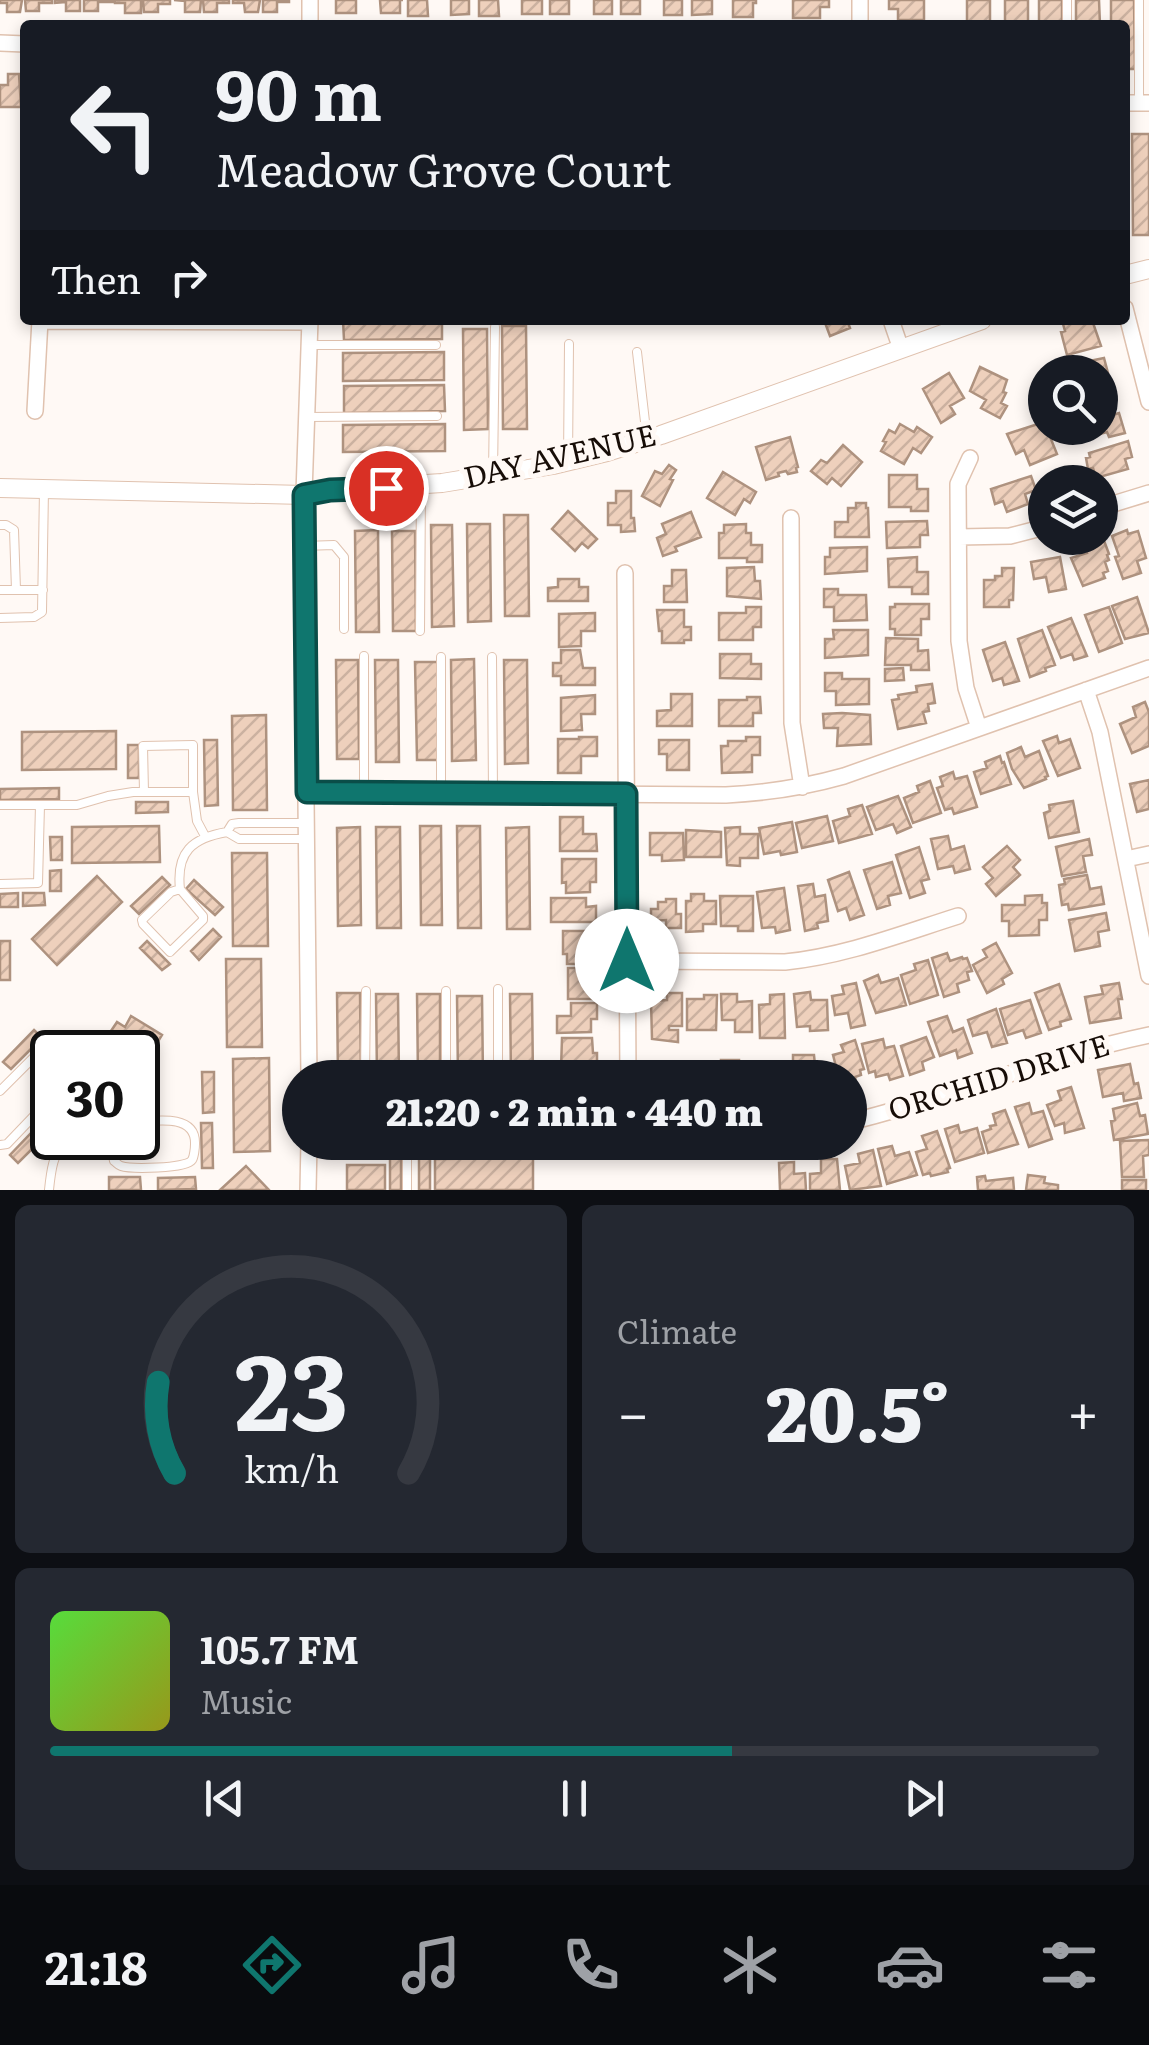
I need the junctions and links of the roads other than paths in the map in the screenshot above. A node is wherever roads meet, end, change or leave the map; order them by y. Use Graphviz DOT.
graph roads {
  1 [pos="1139,0"];
  2 [pos="1138,104"];
  3 [pos="40,325"];
  4 [pos="310,325"];
  5 [pos="893,325"];
  6 [pos="968,325"];
  7 [pos="1129,325"];
  8 [pos="495,327"];
  9 [pos="436,344"];
  10 [pos="570,344"];
  11 [pos="309,345"];
  12 [pos="902,349"];
  13 [pos="637,352"];
  14 [pos="1149,402"];
  15 [pos="35,411"];
  16 [pos="437,416"];
  17 [pos="307,417"];
  18 [pos="648,440"];
  19 [pos="970,458"];
  20 [pos="568,461"];
  21 [pos="493,474"];
  22 [pos="421,485"];
  23 [pos="0,488"];
  24 [pos="44,489"];
  25 [pos="1149,493"];
  26 [pos="304,495"];
  27 [pos="1118,502"];
  28 [pos="792,518"];
  29 [pos="0,525"];
  30 [pos="1028,532"];
  31 [pos="959,537"];
  32 [pos="304,546"];
  33 [pos="625,572"];
  34 [pos="0,590"];
  35 [pos="16,590"];
  36 [pos="43,590"];
  37 [pos="0,618"];
  38 [pos="344,629"];
  39 [pos="420,631"];
  40 [pos="364,656"];
  41 [pos="441,657"];
  42 [pos="492,657"];
  43 [pos="1149,668"];
  44 [pos="1086,690"];
  45 [pos="980,728"];
  46 [pos="802,787"];
  47 [pos="144,792"];
  48 [pos="193,792"];
  49 [pos="307,792"];
  50 [pos="364,793"];
  51 [pos="441,793"];
  52 [pos="493,793"];
  53 [pos="626,794"];
  54 [pos="0,805"];
  55 [pos="40,805"];
  56 [pos="308,831"];
  57 [pos="226,832"];
  58 [pos="205,836"];
  59 [pos="1149,854"];
  60 [pos="1126,859"];
  61 [pos="0,884"];
  62 [pos="180,889"];
  63 [pos="958,916"];
  64 [pos="627,961"];
  65 [pos="1149,976"];
  66 [pos="498,989"];
  67 [pos="446,991"];
  68 [pos="366,992"];
  69 [pos="1149,1035"];
  70 [pos="309,1060"];
  71 [pos="366,1060"];
  72 [pos="446,1060"];
  73 [pos="498,1060"];
  74 [pos="628,1060"];
  75 [pos="30,1061"];
  76 [pos="0,1091"];
  77 [pos="867,1118"];
  78 [pos="30,1120"];
  79 [pos="160,1122"];
  80 [pos="0,1145"];
  81 [pos="53,1160"];
  82 [pos="114,1160"];
  83 [pos="309,1160"];
  84 [pos="408,1160"];
  85 [pos="50,1190"];
  86 [pos="308,1190"];
  87 [pos="407,1190"];
  1 -- 2 [label="lane"];
  3 -- 15 [label="street"];
  4 -- 11 [label="street"];
  5 -- 12 [label="street"];
  6 -- 12 [label="street, DAY AVENUE"];
  7 -- 14 [label="street"];
  8 -- 21 [label="lane"];
  9 -- 11 [label="lane"];
  10 -- 20 [label="lane"];
  11 -- 17 [label="street"];
  12 -- 18 [label="street, DAY AVENUE"];
  13 -- 18 [label="lane"];
  16 -- 17 [label="lane"];
  17 -- 26 [label="street"];
  18 -- 20 [label="street, DAY AVENUE"];
  19 -- 31 [label="street"];
  20 -- 21 [label="street, DAY AVENUE"];
  21 -- 22 [label="street, DAY AVENUE"];
  22 -- 26 [label="street, DAY AVENUE"];
  22 -- 39 [label="lane"];
  23 -- 24 [label="street, DAY AVENUE"];
  24 -- 26 [label="street, DAY AVENUE"];
  24 -- 36 [label="lane"];
  25 -- 27 [label="street"];
  26 -- 32 [label="street"];
  28 -- 46 [label="street"];
  29 -- 35 [label="lane"];
  30 -- 31 [label="street"];
  31 -- 45 [label="street"];
  32 -- 38 [label="lane"];
  32 -- 49 [label="street"];
  33 -- 53 [label="street"];
  34 -- 35 [label="lane"];
  35 -- 36 [label="lane"];
  36 -- 37 [label="lane"];
  40 -- 50 [label="lane"];
  41 -- 51 [label="lane"];
  42 -- 52 [label="lane"];
  43 -- 44 [label="street"];
  44 -- 45 [label="street"];
  44 -- 60 [label="street"];
  45 -- 46 [label="street"];
  46 -- 53 [label="street"];
  47 -- 48 [label="lane"];
  47 -- 48 [label="lane"];
  47 -- 55 [label="lane"];
  48 -- 58 [label="lane"];
  49 -- 50 [label="street"];
  49 -- 56 [label="street"];
  50 -- 51 [label="street"];
  51 -- 52 [label="street"];
  52 -- 53 [label="street"];
  53 -- 64 [label="street"];
  54 -- 55 [label="lane"];
  55 -- 61 [label="lane"];
  56 -- 57 [label="lane"];
  56 -- 57 [label="lane"];
  56 -- 70 [label="street"];
  57 -- 58 [label="lane"];
  58 -- 62 [label="lane"];
  59 -- 60 [label="street"];
  60 -- 65 [label="street"];
  62 -- 62 [label="lane"];
  63 -- 64 [label="street"];
  64 -- 74 [label="street"];
  66 -- 73 [label="lane"];
  67 -- 72 [label="lane"];
  68 -- 71 [label="lane"];
  69 -- 77 [label="street, ORCHID DRIVE"];
  75 -- 76 [label="lane"];
  78 -- 80 [label="lane"];
  79 -- 82 [label="lane"];
  81 -- 85 [label="lane"];
  83 -- 86 [label="street"];
  84 -- 87 [label="lane"];
}
